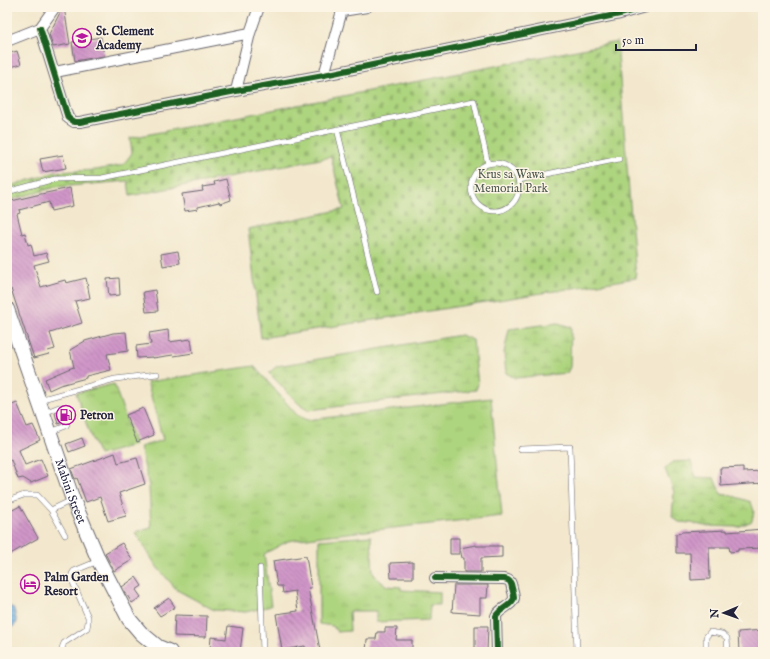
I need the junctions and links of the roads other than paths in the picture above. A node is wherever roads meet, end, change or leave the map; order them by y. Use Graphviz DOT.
graph roads {
  1 [pos="55,7"];
  2 [pos="259,7"];
  3 [pos="367,7"];
  4 [pos="645,7"];
  5 [pos="343,9"];
  6 [pos="619,11"];
  7 [pos="40,28"];
  8 [pos="250,33"];
  9 [pos="7,41"];
  10 [pos="54,72"];
  11 [pos="324,75"];
  12 [pos="236,91"];
  13 [pos="337,129"];
  14 [pos="619,159"];
  15 [pos="488,164"];
  16 [pos="518,180"];
  17 [pos="7,192"];
  18 [pos="378,292"];
  19 [pos="7,309"];
  20 [pos="157,374"];
  21 [pos="40,407"];
  22 [pos="62,409"];
  23 [pos="67,420"];
  24 [pos="50,432"];
  25 [pos="521,449"];
  26 [pos="73,500"];
  27 [pos="7,501"];
  28 [pos="51,510"];
  29 [pos="65,535"];
  30 [pos="99,561"];
  31 [pos="260,568"];
  32 [pos="434,578"];
  33 [pos="64,652"];
  34 [pos="170,652"];
  35 [pos="263,652"];
  36 [pos="497,652"];
  37 [pos="577,652"];
  38 [pos="706,652"];
  39 [pos="728,652"];
  1 -- 7 [label="street"];
  2 -- 8 [label="street"];
  3 -- 5 [label="street"];
  4 -- 6 [label="street"];
  5 -- 11 [label="street"];
  6 -- 11 [label="street"];
  7 -- 9 [label="street"];
  7 -- 10 [label="street"];
  8 -- 10 [label="street"];
  8 -- 12 [label="street"];
  10 -- 12 [label="street"];
  11 -- 12 [label="street"];
  13 -- 15 [label="lane"];
  13 -- 17 [label="lane"];
  13 -- 18 [label="lane"];
  14 -- 16 [label="lane"];
  15 -- 16 [label="lane"];
  15 -- 16 [label="lane"];
  19 -- 21 [label="main road, Mabini Street"];
  20 -- 21 [label="lane"];
  21 -- 22 [label="lane"];
  21 -- 24 [label="main road, Mabini Street"];
  23 -- 24 [label="lane"];
  24 -- 26 [label="main road, Mabini Street"];
  25 -- 37 [label="lane"];
  26 -- 28 [label="lane"];
  26 -- 30 [label="main road, Mabini Street"];
  27 -- 28 [label="lane"];
  28 -- 29 [label="lane"];
  30 -- 33 [label="lane"];
  30 -- 34 [label="main road, Mabini Street"];
  31 -- 35 [label="lane"];
  32 -- 36 [label="street"];
  38 -- 39 [label="lane"];
}
